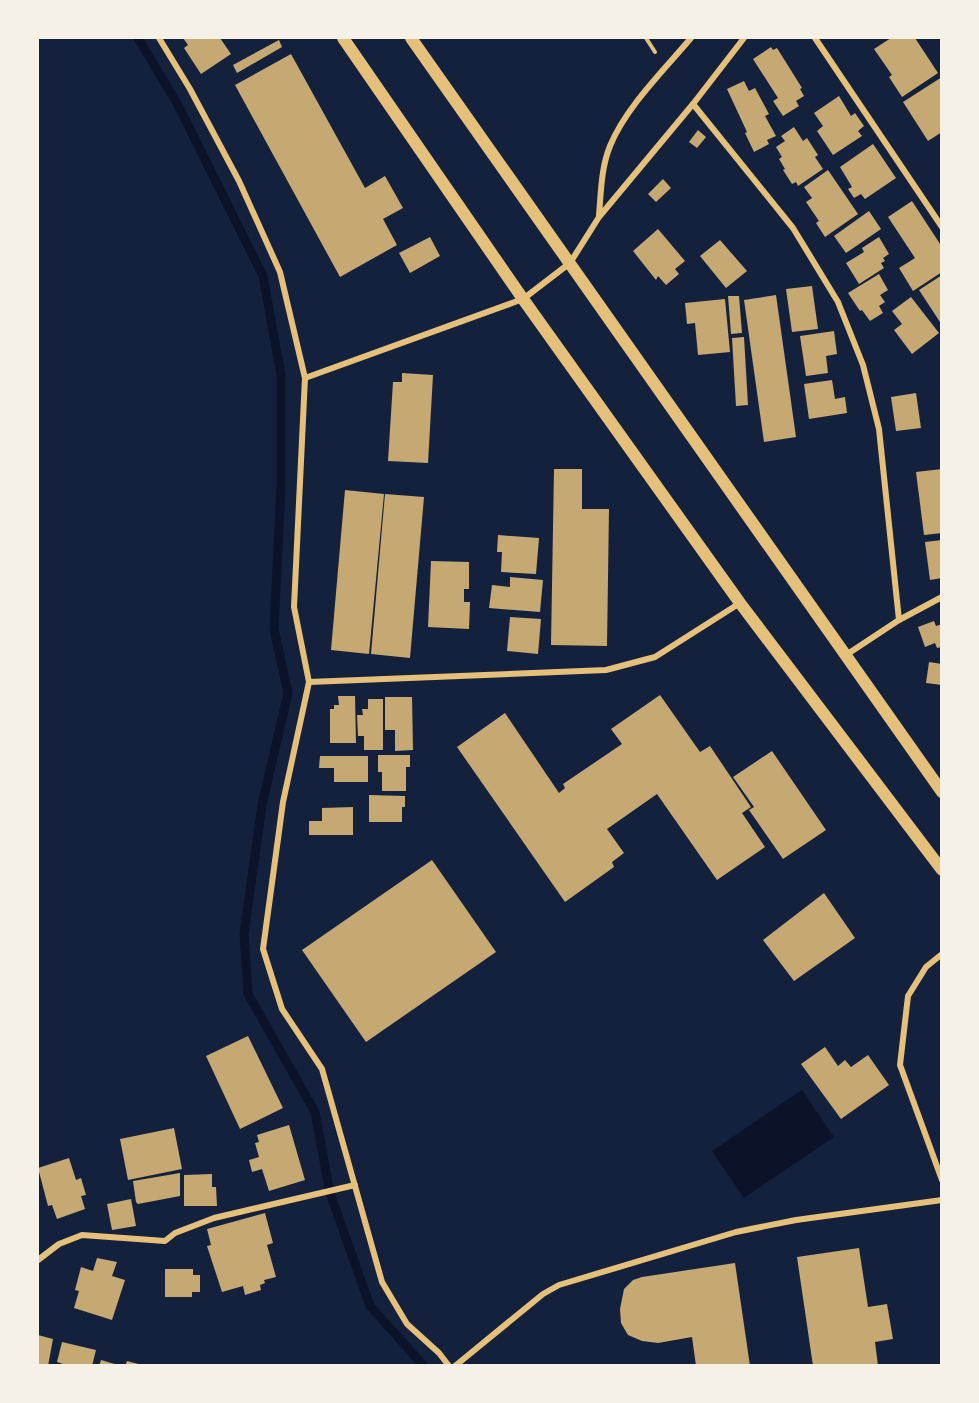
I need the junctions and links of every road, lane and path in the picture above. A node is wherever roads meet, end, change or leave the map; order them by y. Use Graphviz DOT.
graph roads {
  1 [pos="159,38"];
  2 [pos="343,38"];
  3 [pos="411,38"];
  4 [pos="691,38"];
  5 [pos="744,38"];
  6 [pos="815,38"];
  7 [pos="693,104"];
  8 [pos="599,217"];
  9 [pos="942,227"];
  10 [pos="570,263"];
  11 [pos="523,299"];
  12 [pos="305,378"];
  13 [pos="942,597"];
  14 [pos="740,603"];
  15 [pos="899,620"];
  16 [pos="846,655"];
  17 [pos="309,682"];
  18 [pos="942,792"];
  19 [pos="942,870"];
  20 [pos="942,954"];
  21 [pos="942,1180"];
  22 [pos="355,1185"];
  23 [pos="942,1200"];
  24 [pos="38,1260"];
  25 [pos="449,1365"];
  26 [pos="455,1365"];
  1 -- 12 [label="street"];
  2 -- 11 [label="main road"];
  3 -- 10 [label="main road"];
  4 -- 8 [label="street"];
  5 -- 7 [label="street"];
  6 -- 9 [label="street"];
  7 -- 8 [label="street"];
  7 -- 15 [label="street"];
  8 -- 10 [label="street"];
  10 -- 11 [label="street"];
  10 -- 16 [label="main road"];
  11 -- 12 [label="street"];
  11 -- 14 [label="main road"];
  12 -- 17 [label="street"];
  13 -- 15 [label="street"];
  14 -- 17 [label="street"];
  14 -- 19 [label="main road"];
  15 -- 16 [label="street"];
  16 -- 18 [label="main road"];
  17 -- 22 [label="street"];
  20 -- 21 [label="street"];
  22 -- 24 [label="street"];
  22 -- 25 [label="street"];
  23 -- 26 [label="street"];
}
